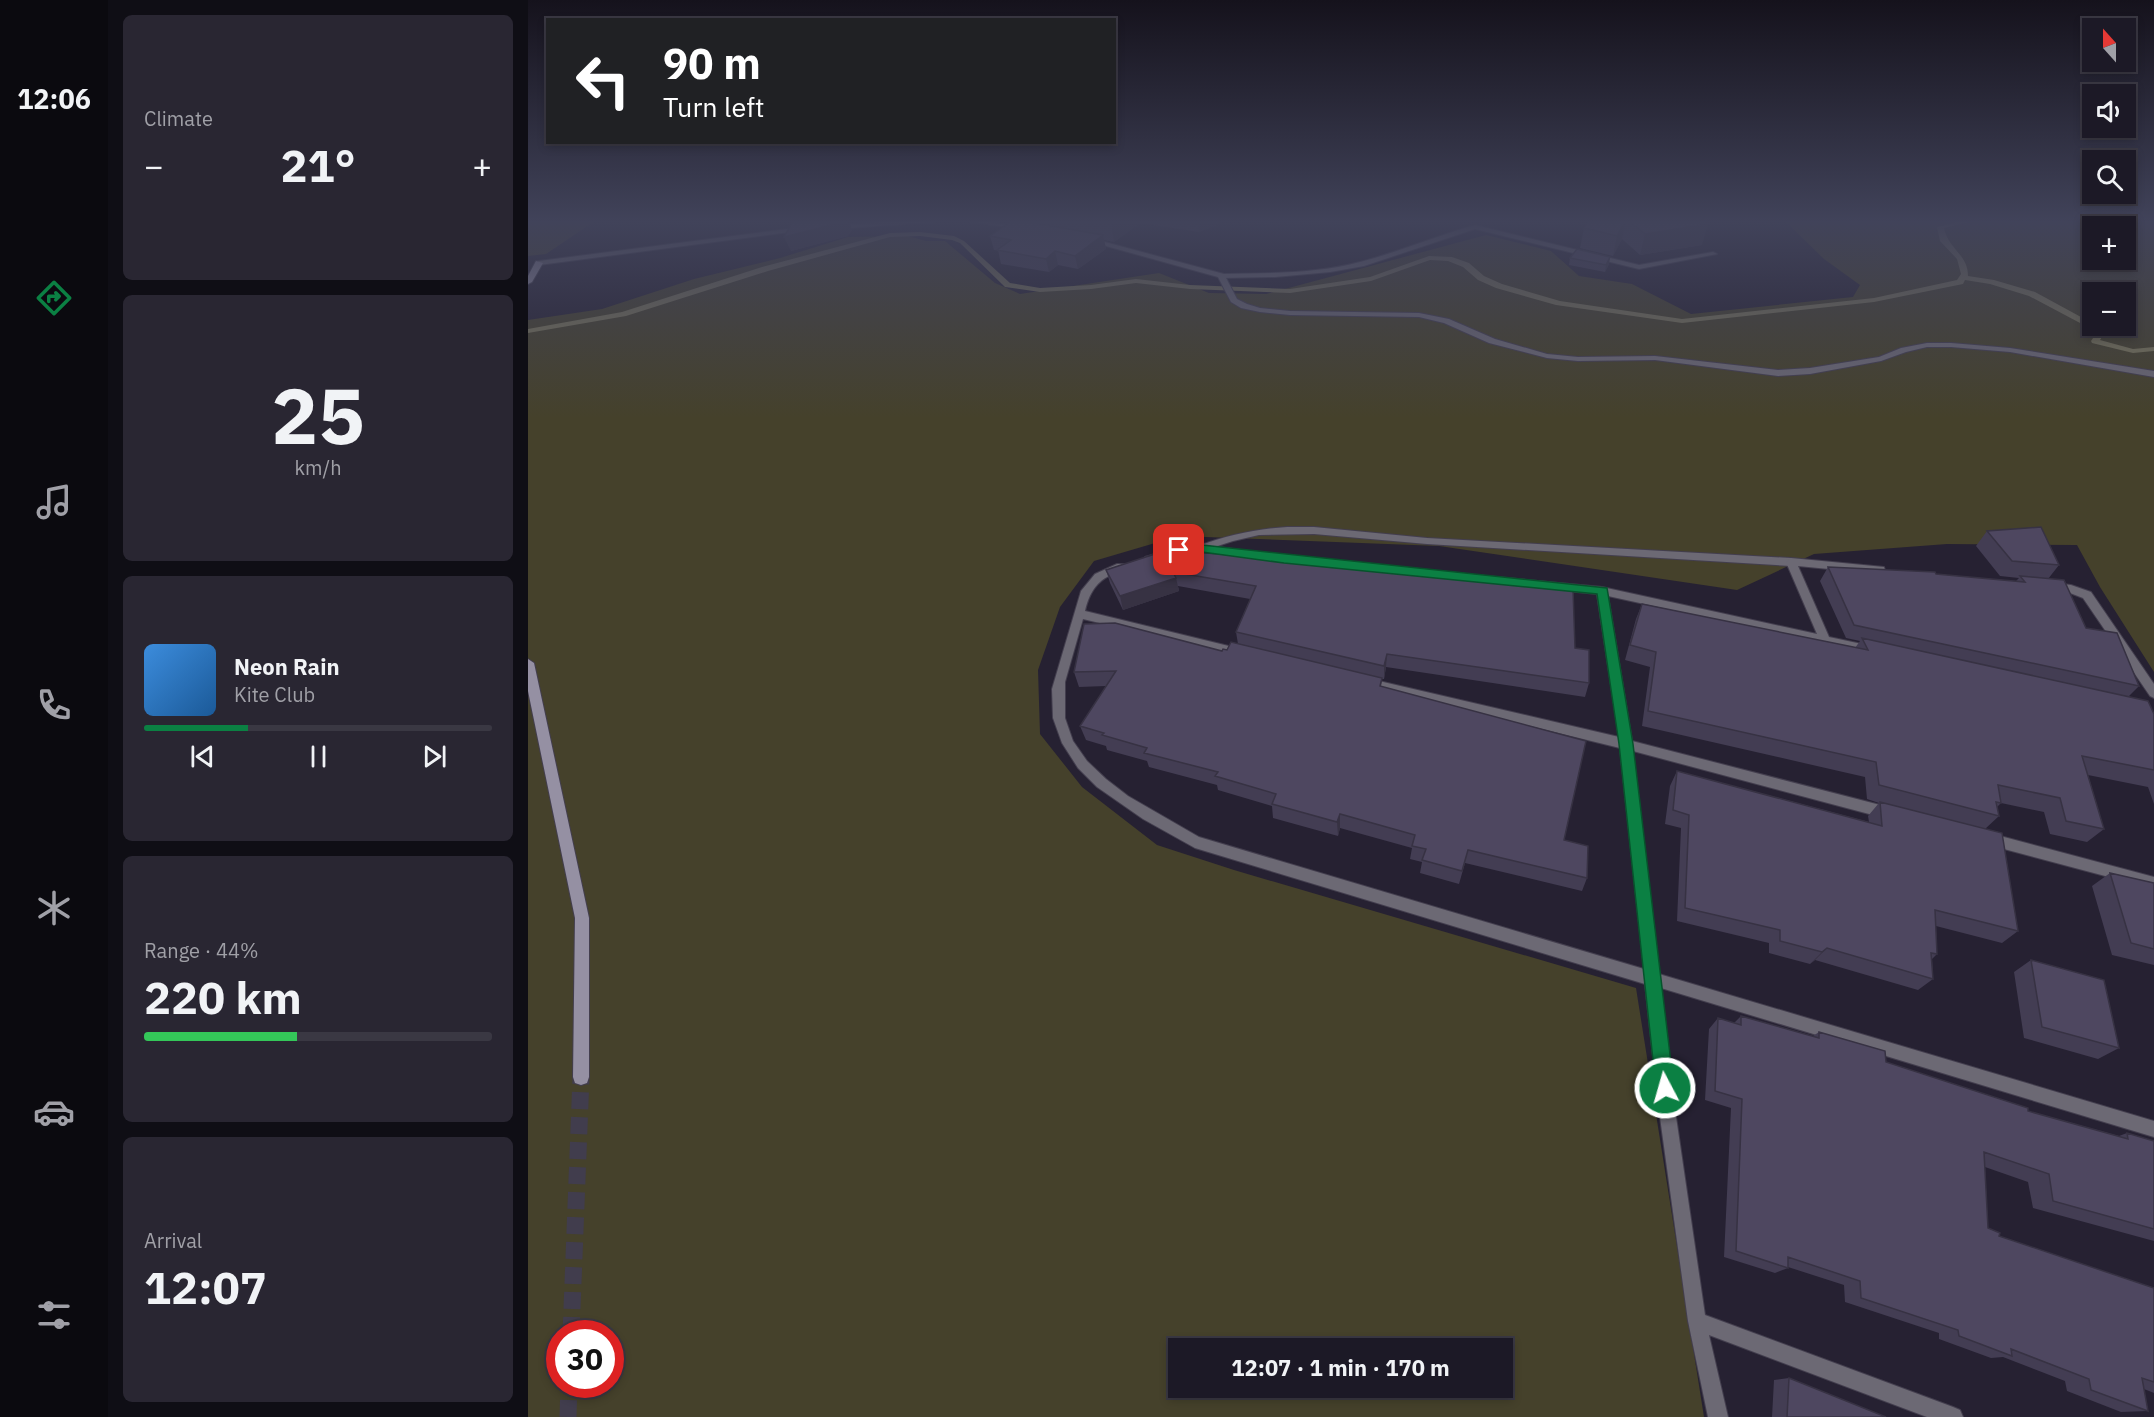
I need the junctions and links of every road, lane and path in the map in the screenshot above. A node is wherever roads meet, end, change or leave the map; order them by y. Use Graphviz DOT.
graph roads {
  1 [pos="1226,286"];
  2 [pos="2154,374"];
  3 [pos="1202,548"];
  4 [pos="1295,560"];
  5 [pos="1791,562"];
  6 [pos="1896,572"];
  7 [pos="1432,573"];
  8 [pos="2036,585"];
  9 [pos="1602,591"];
  10 [pos="1079,614"];
  11 [pos="1825,640"];
  12 [pos="1884,653"];
  13 [pos="1254,656"];
  14 [pos="528,663"];
  15 [pos="1358,681"];
  16 [pos="2154,693"];
  17 [pos="1626,744"];
  18 [pos="1902,816"];
  19 [pos="1970,835"];
  20 [pos="2154,883"];
  21 [pos="1653,977"];
  22 [pos="581,1077"];
  23 [pos="2154,1128"];
  24 [pos="1697,1321"];
  25 [pos="1718,1417"];
  26 [pos="1953,1417"];
  1 -- 2 [label="street"];
  3 -- 4 [label="street"];
  3 -- 5 [label="street"];
  3 -- 10 [label="street"];
  5 -- 6 [label="street"];
  5 -- 11 [label="street"];
  7 -- 9 [label="street"];
  8 -- 16 [label="street"];
  9 -- 11 [label="street"];
  9 -- 17 [label="street"];
  10 -- 13 [label="street"];
  10 -- 21 [label="street"];
  11 -- 12 [label="street"];
  14 -- 22 [label="street"];
  15 -- 17 [label="street"];
  17 -- 18 [label="street"];
  17 -- 21 [label="street"];
  19 -- 20 [label="street"];
  21 -- 23 [label="street"];
  21 -- 24 [label="street"];
  24 -- 25 [label="street"];
  24 -- 26 [label="street"];
}
